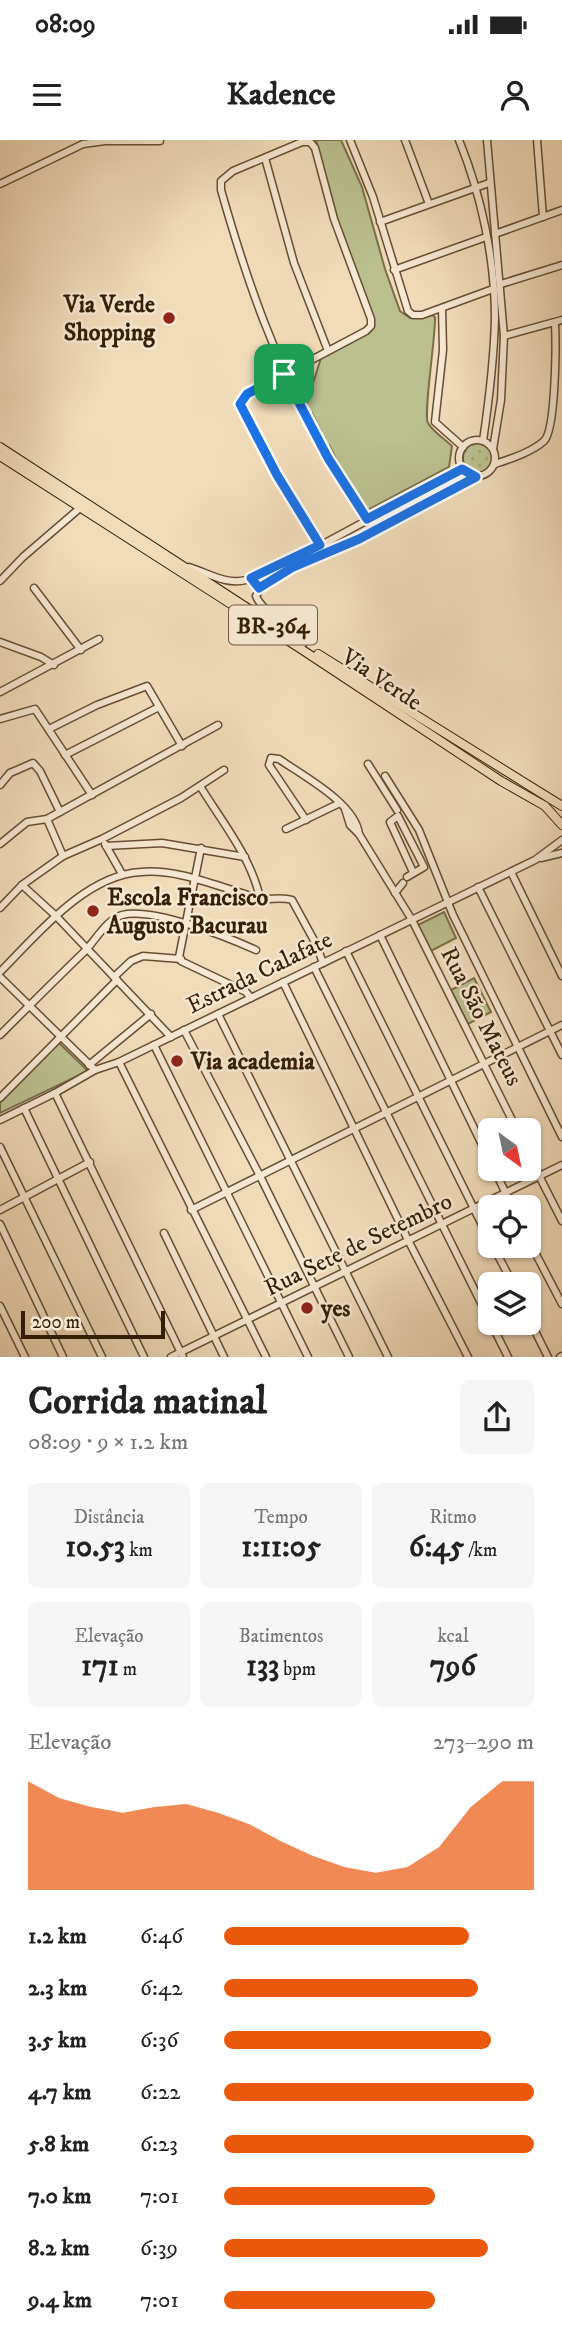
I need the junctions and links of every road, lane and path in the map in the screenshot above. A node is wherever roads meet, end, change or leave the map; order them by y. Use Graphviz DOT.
graph roads {
  1 [pos="350,140"];
  2 [pos="405,140"];
  3 [pos="459,140"];
  4 [pos="486,140"];
  5 [pos="537,140"];
  6 [pos="160,141"];
  7 [pos="310,142"];
  8 [pos="265,158"];
  9 [pos="489,183"];
  10 [pos="0,184"];
  11 [pos="474,187"];
  12 [pos="429,204"];
  13 [pos="562,210"];
  14 [pos="543,217"];
  15 [pos="380,222"];
  16 [pos="495,234"];
  17 [pos="486,237"];
  18 [pos="562,265"];
  19 [pos="394,270"];
  20 [pos="501,284"];
  21 [pos="492,289"];
  22 [pos="442,308"];
  23 [pos="558,322"];
  24 [pos="504,337"];
  25 [pos="328,351"];
  26 [pos="284,374"];
  27 [pos="484,441"];
  28 [pos="0,447"];
  29 [pos="463,447"];
  30 [pos="493,449"];
  31 [pos="0,456"];
  32 [pos="495,464"];
  33 [pos="462,469"];
  34 [pos="476,477"];
  35 [pos="80,508"];
  36 [pos="367,519"];
  37 [pos="373,532"];
  38 [pos="323,543"];
  39 [pos="328,554"];
  40 [pos="181,564"];
  41 [pos="277,565"];
  42 [pos="282,574"];
  43 [pos="251,578"];
  44 [pos="0,581"];
  45 [pos="34,588"];
  46 [pos="259,588"];
  47 [pos="99,639"];
  48 [pos="0,642"];
  49 [pos="303,644"];
  50 [pos="81,650"];
  51 [pos="54,665"];
  52 [pos="0,692"];
  53 [pos="159,707"];
  54 [pos="0,719"];
  55 [pos="218,725"];
  56 [pos="49,729"];
  57 [pos="182,746"];
  58 [pos="65,755"];
  59 [pos="368,764"];
  60 [pos="223,770"];
  61 [pos="385,776"];
  62 [pos="0,785"];
  63 [pos="200,786"];
  64 [pos="92,795"];
  65 [pos="343,806"];
  66 [pos="562,806"];
  67 [pos="60,812"];
  68 [pos="396,813"];
  69 [pos="47,818"];
  70 [pos="306,820"];
  71 [pos="562,825"];
  72 [pos="286,829"];
  73 [pos="562,840"];
  74 [pos="104,843"];
  75 [pos="0,844"];
  76 [pos="201,848"];
  77 [pos="562,853"];
  78 [pos="63,856"];
  79 [pos="245,857"];
  80 [pos="535,860"];
  81 [pos="511,872"];
  82 [pos="122,874"];
  83 [pos="407,877"];
  84 [pos="195,878"];
  85 [pos="22,885"];
  86 [pos="478,887"];
  87 [pos="395,893"];
  88 [pos="260,898"];
  89 [pos="448,902"];
  90 [pos="0,908"];
  91 [pos="56,916"];
  92 [pos="412,920"];
  93 [pos="188,924"];
  94 [pos="380,935"];
  95 [pos="87,949"];
  96 [pos="256,950"];
  97 [pos="346,951"];
  98 [pos="181,959"];
  99 [pos="323,963"];
  100 [pos="314,967"];
  101 [pos="0,975"];
  102 [pos="562,976"];
  103 [pos="115,979"];
  104 [pos="283,982"];
  105 [pos="251,998"];
  106 [pos="29,1005"];
  107 [pos="151,1014"];
  108 [pos="218,1014"];
  109 [pos="562,1025"];
  110 [pos="184,1030"];
  111 [pos="550,1031"];
  112 [pos="0,1035"];
  113 [pos="60,1037"];
  114 [pos="171,1037"];
  115 [pos="154,1045"];
  116 [pos="517,1047"];
  117 [pos="562,1055"];
  118 [pos="119,1062"];
  119 [pos="485,1063"];
  120 [pos="92,1068"];
  121 [pos="451,1080"];
  122 [pos="55,1093"];
  123 [pos="2,1094"];
  124 [pos="417,1097"];
  125 [pos="24,1108"];
  126 [pos="385,1113"];
  127 [pos="511,1118"];
  128 [pos="0,1120"];
  129 [pos="354,1129"];
  130 [pos="478,1136"];
  131 [pos="562,1137"];
  132 [pos="0,1147"];
  133 [pos="290,1161"];
  134 [pos="90,1162"];
  135 [pos="562,1164"];
  136 [pos="541,1174"];
  137 [pos="260,1176"];
  138 [pos="58,1178"];
  139 [pos="541,1179"];
  140 [pos="500,1181"];
  141 [pos="528,1181"];
  142 [pos="226,1192"];
  143 [pos="505,1193"];
  144 [pos="24,1197"];
  145 [pos="473,1209"];
  146 [pos="0,1210"];
  147 [pos="191,1210"];
  148 [pos="478,1218"];
  149 [pos="562,1221"];
  150 [pos="0,1224"];
  151 [pos="442,1224"];
  152 [pos="164,1233"];
  153 [pos="408,1240"];
  154 [pos="538,1258"];
  155 [pos="344,1271"];
  156 [pos="313,1287"];
  157 [pos="478,1296"];
  158 [pos="281,1302"];
  159 [pos="562,1304"];
  160 [pos="0,1306"];
  161 [pos="248,1320"];
  162 [pos="497,1335"];
  163 [pos="537,1335"];
  164 [pos="214,1336"];
  165 [pos="182,1354"];
  166 [pos="24,1357"];
  167 [pos="63,1357"];
  168 [pos="102,1357"];
  169 [pos="144,1357"];
  170 [pos="171,1357"];
  171 [pos="224,1357"];
  172 [pos="266,1357"];
  173 [pos="308,1357"];
  174 [pos="349,1357"];
  175 [pos="388,1357"];
  176 [pos="468,1357"];
  177 [pos="508,1357"];
  178 [pos="548,1357"];
  1 -- 15 [label="street"];
  2 -- 12 [label="street"];
  3 -- 11 [label="street"];
  4 -- 9 [label="street"];
  5 -- 14 [label="street"];
  6 -- 10 [label="street"];
  7 -- 8 [label="street"];
  7 -- 25 [label="street"];
  8 -- 25 [label="street"];
  8 -- 26 [label="street"];
  9 -- 11 [label="street"];
  9 -- 16 [label="street"];
  11 -- 12 [label="street"];
  11 -- 17 [label="street"];
  12 -- 15 [label="street"];
  13 -- 14 [label="street"];
  14 -- 16 [label="street"];
  15 -- 19 [label="street"];
  16 -- 20 [label="street"];
  17 -- 19 [label="street"];
  17 -- 21 [label="street"];
  18 -- 20 [label="street"];
  19 -- 22 [label="street"];
  20 -- 24 [label="street"];
  21 -- 22 [label="street"];
  21 -- 27 [label="street"];
  22 -- 29 [label="street"];
  23 -- 24 [label="street"];
  23 -- 32 [label="street"];
  24 -- 30 [label="street"];
  25 -- 26 [label="street"];
  26 -- 36 [label="street"];
  26 -- 38 [label="street"];
  27 -- 29 [label="street"];
  27 -- 30 [label="street"];
  28 -- 40 [label="main road, Via Verde / BR-364"];
  29 -- 33 [label="street"];
  30 -- 32 [label="street"];
  31 -- 35 [label="main road, Via Verde / BR-364"];
  32 -- 34 [label="street"];
  33 -- 34 [label="street"];
  33 -- 36 [label="street"];
  34 -- 37 [label="street"];
  35 -- 44 [label="street"];
  35 -- 71 [label="main road, Via Verde / BR-364"];
  36 -- 37 [label="street"];
  36 -- 38 [label="street"];
  37 -- 39 [label="street"];
  38 -- 39 [label="street"];
  38 -- 41 [label="street"];
  39 -- 42 [label="street"];
  40 -- 43 [label="street"];
  40 -- 49 [label="main road, Via Verde / BR-364"];
  41 -- 42 [label="street"];
  41 -- 43 [label="street"];
  42 -- 46 [label="street"];
  43 -- 46 [label="street"];
  45 -- 50 [label="street"];
  46 -- 49 [label="street, Via Verde"];
  47 -- 50 [label="street"];
  48 -- 51 [label="street"];
  49 -- 66 [label="main road, Via Verde / BR-364"];
  50 -- 51 [label="street"];
  51 -- 52 [label="street"];
  53 -- 56 [label="street"];
  53 -- 57 [label="street"];
  53 -- 58 [label="street"];
  54 -- 56 [label="street"];
  55 -- 57 [label="street"];
  56 -- 58 [label="street"];
  57 -- 64 [label="street"];
  58 -- 64 [label="street"];
  59 -- 68 [label="street"];
  60 -- 63 [label="street"];
  61 -- 89 [label="street"];
  62 -- 67 [label="street"];
  63 -- 74 [label="street"];
  63 -- 79 [label="street"];
  64 -- 67 [label="street"];
  65 -- 70 [label="street"];
  65 -- 70 [label="street"];
  65 -- 87 [label="street, Rua São Mateus"];
  67 -- 69 [label="street"];
  68 -- 83 [label="street"];
  68 -- 83 [label="street"];
  69 -- 75 [label="street"];
  69 -- 78 [label="street"];
  70 -- 72 [label="street"];
  73 -- 80 [label="street, Estrada Calafate"];
  74 -- 76 [label="street"];
  74 -- 78 [label="street"];
  74 -- 82 [label="street"];
  76 -- 79 [label="street"];
  76 -- 84 [label="street"];
  77 -- 80 [label="street, Estrada Calafate"];
  78 -- 85 [label="street"];
  79 -- 88 [label="street"];
  80 -- 81 [label="street, Estrada Calafate"];
  81 -- 86 [label="street, Estrada Calafate"];
  81 -- 102 [label="street"];
  82 -- 84 [label="street"];
  82 -- 91 [label="street"];
  83 -- 87 [label="street"];
  84 -- 88 [label="street"];
  84 -- 93 [label="street"];
  85 -- 90 [label="street"];
  85 -- 91 [label="street"];
  86 -- 89 [label="street, Estrada Calafate"];
  86 -- 111 [label="street"];
  87 -- 92 [label="street, Rua São Mateus"];
  88 -- 99 [label="street"];
  89 -- 92 [label="street, Estrada Calafate"];
  89 -- 116 [label="street"];
  91 -- 95 [label="street"];
  91 -- 101 [label="street"];
  92 -- 94 [label="street, Estrada Calafate"];
  92 -- 119 [label="street, Rua São Mateus"];
  93 -- 95 [label="street"];
  93 -- 96 [label="street"];
  93 -- 98 [label="street"];
  94 -- 97 [label="street, Estrada Calafate"];
  94 -- 121 [label="street"];
  95 -- 103 [label="street"];
  95 -- 106 [label="street"];
  97 -- 99 [label="street, Estrada Calafate"];
  97 -- 124 [label="street"];
  98 -- 103 [label="street"];
  98 -- 105 [label="street"];
  99 -- 100 [label="street, Estrada Calafate"];
  100 -- 104 [label="street, Estrada Calafate"];
  100 -- 126 [label="street"];
  101 -- 106 [label="street"];
  103 -- 107 [label="street"];
  103 -- 113 [label="street"];
  104 -- 105 [label="street, Estrada Calafate"];
  104 -- 129 [label="street"];
  105 -- 108 [label="street, Estrada Calafate"];
  106 -- 112 [label="street"];
  106 -- 113 [label="street"];
  107 -- 114 [label="street"];
  107 -- 120 [label="street"];
  108 -- 110 [label="street, Estrada Calafate"];
  108 -- 133 [label="street"];
  109 -- 111 [label="street"];
  110 -- 114 [label="street, Estrada Calafate"];
  110 -- 137 [label="street"];
  111 -- 116 [label="street"];
  111 -- 117 [label="street"];
  113 -- 120 [label="street"];
  113 -- 123 [label="street"];
  114 -- 115 [label="street, Estrada Calafate"];
  115 -- 118 [label="street, Estrada Calafate"];
  115 -- 142 [label="street"];
  116 -- 119 [label="street"];
  116 -- 131 [label="street"];
  118 -- 120 [label="street, Estrada Calafate"];
  118 -- 147 [label="street"];
  119 -- 121 [label="street"];
  119 -- 127 [label="street, Rua São Mateus"];
  120 -- 122 [label="street, Estrada Calafate"];
  121 -- 124 [label="street"];
  121 -- 130 [label="street"];
  122 -- 125 [label="street, Estrada Calafate"];
  122 -- 134 [label="street"];
  124 -- 126 [label="street"];
  124 -- 145 [label="street"];
  125 -- 128 [label="street, Estrada Calafate"];
  125 -- 138 [label="street"];
  126 -- 129 [label="street"];
  126 -- 151 [label="street"];
  129 -- 133 [label="street"];
  129 -- 153 [label="street"];
  132 -- 144 [label="street"];
  133 -- 137 [label="street"];
  133 -- 155 [label="street"];
  134 -- 138 [label="street"];
  134 -- 165 [label="street"];
  135 -- 136 [label="street, Rua Sete de Setembro"];
  137 -- 142 [label="street"];
  137 -- 156 [label="street"];
  138 -- 144 [label="street"];
  138 -- 169 [label="street"];
  139 -- 149 [label="street"];
  140 -- 143 [label="street"];
  141 -- 143 [label="street, Rua Sete de Setembro"];
  142 -- 147 [label="street"];
  142 -- 158 [label="street"];
  143 -- 145 [label="street, Rua Sete de Setembro"];
  144 -- 146 [label="street"];
  144 -- 168 [label="street"];
  145 -- 148 [label="street"];
  145 -- 151 [label="street, Rua Sete de Setembro"];
  147 -- 161 [label="street"];
  150 -- 167 [label="street"];
  151 -- 153 [label="street, Rua Sete de Setembro"];
  151 -- 157 [label="street"];
  152 -- 164 [label="street"];
  153 -- 155 [label="street, Rua Sete de Setembro"];
  153 -- 176 [label="street"];
  154 -- 159 [label="street"];
  155 -- 156 [label="street, Rua Sete de Setembro"];
  155 -- 175 [label="street"];
  156 -- 158 [label="street, Rua Sete de Setembro"];
  156 -- 174 [label="street"];
  158 -- 161 [label="street, Rua Sete de Setembro"];
  158 -- 173 [label="street"];
  160 -- 166 [label="street"];
  161 -- 164 [label="street, Rua Sete de Setembro"];
  161 -- 172 [label="street"];
  162 -- 177 [label="street"];
  163 -- 178 [label="street"];
  164 -- 165 [label="street, Rua Sete de Setembro"];
  164 -- 171 [label="street"];
  165 -- 170 [label="street, Rua Sete de Setembro"];
}
